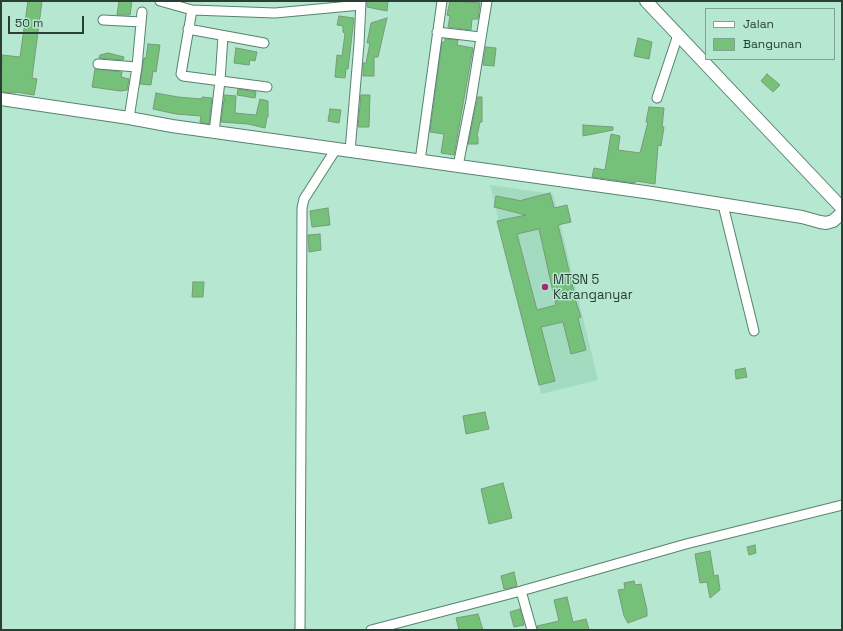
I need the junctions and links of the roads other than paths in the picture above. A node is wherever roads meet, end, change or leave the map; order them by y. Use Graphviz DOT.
graph roads {
  1 [pos="163,1"];
  2 [pos="442,1"];
  3 [pos="487,1"];
  4 [pos="646,1"];
  5 [pos="361,3"];
  6 [pos="192,10"];
  7 [pos="142,12"];
  8 [pos="103,20"];
  9 [pos="141,22"];
  10 [pos="188,29"];
  11 [pos="437,32"];
  12 [pos="678,35"];
  13 [pos="223,36"];
  14 [pos="480,37"];
  15 [pos="264,42"];
  16 [pos="98,64"];
  17 [pos="137,67"];
  18 [pos="220,82"];
  19 [pos="267,87"];
  20 [pos="657,98"];
  21 [pos="1,99"];
  22 [pos="129,118"];
  23 [pos="214,132"];
  24 [pos="336,149"];
  25 [pos="350,151"];
  26 [pos="420,161"];
  27 [pos="458,166"];
  28 [pos="723,205"];
  29 [pos="842,208"];
  30 [pos="842,213"];
  31 [pos="754,331"];
  32 [pos="842,505"];
  33 [pos="521,591"];
  34 [pos="403,626"];
  35 [pos="300,630"];
  36 [pos="371,630"];
  37 [pos="532,630"];
  1 -- 6 [label="street"];
  2 -- 11 [label="street"];
  3 -- 14 [label="street"];
  4 -- 12 [label="main road"];
  5 -- 6 [label="street"];
  5 -- 25 [label="street"];
  6 -- 10 [label="street"];
  7 -- 9 [label="street"];
  8 -- 9 [label="street"];
  9 -- 17 [label="street"];
  10 -- 13 [label="street"];
  10 -- 18 [label="street"];
  11 -- 14 [label="street"];
  11 -- 26 [label="street"];
  12 -- 20 [label="street"];
  12 -- 29 [label="main road"];
  13 -- 15 [label="street"];
  13 -- 18 [label="street"];
  14 -- 27 [label="street"];
  16 -- 17 [label="street"];
  17 -- 22 [label="street"];
  18 -- 19 [label="street"];
  18 -- 23 [label="street"];
  21 -- 22 [label="main road"];
  22 -- 23 [label="main road"];
  23 -- 24 [label="main road"];
  24 -- 25 [label="main road"];
  24 -- 35 [label="street"];
  25 -- 26 [label="main road"];
  26 -- 27 [label="main road"];
  27 -- 28 [label="main road"];
  28 -- 30 [label="main road"];
  28 -- 31 [label="street"];
  32 -- 33 [label="street"];
  33 -- 34 [label="street"];
  33 -- 37 [label="street"];
  34 -- 36 [label="street"];
}
